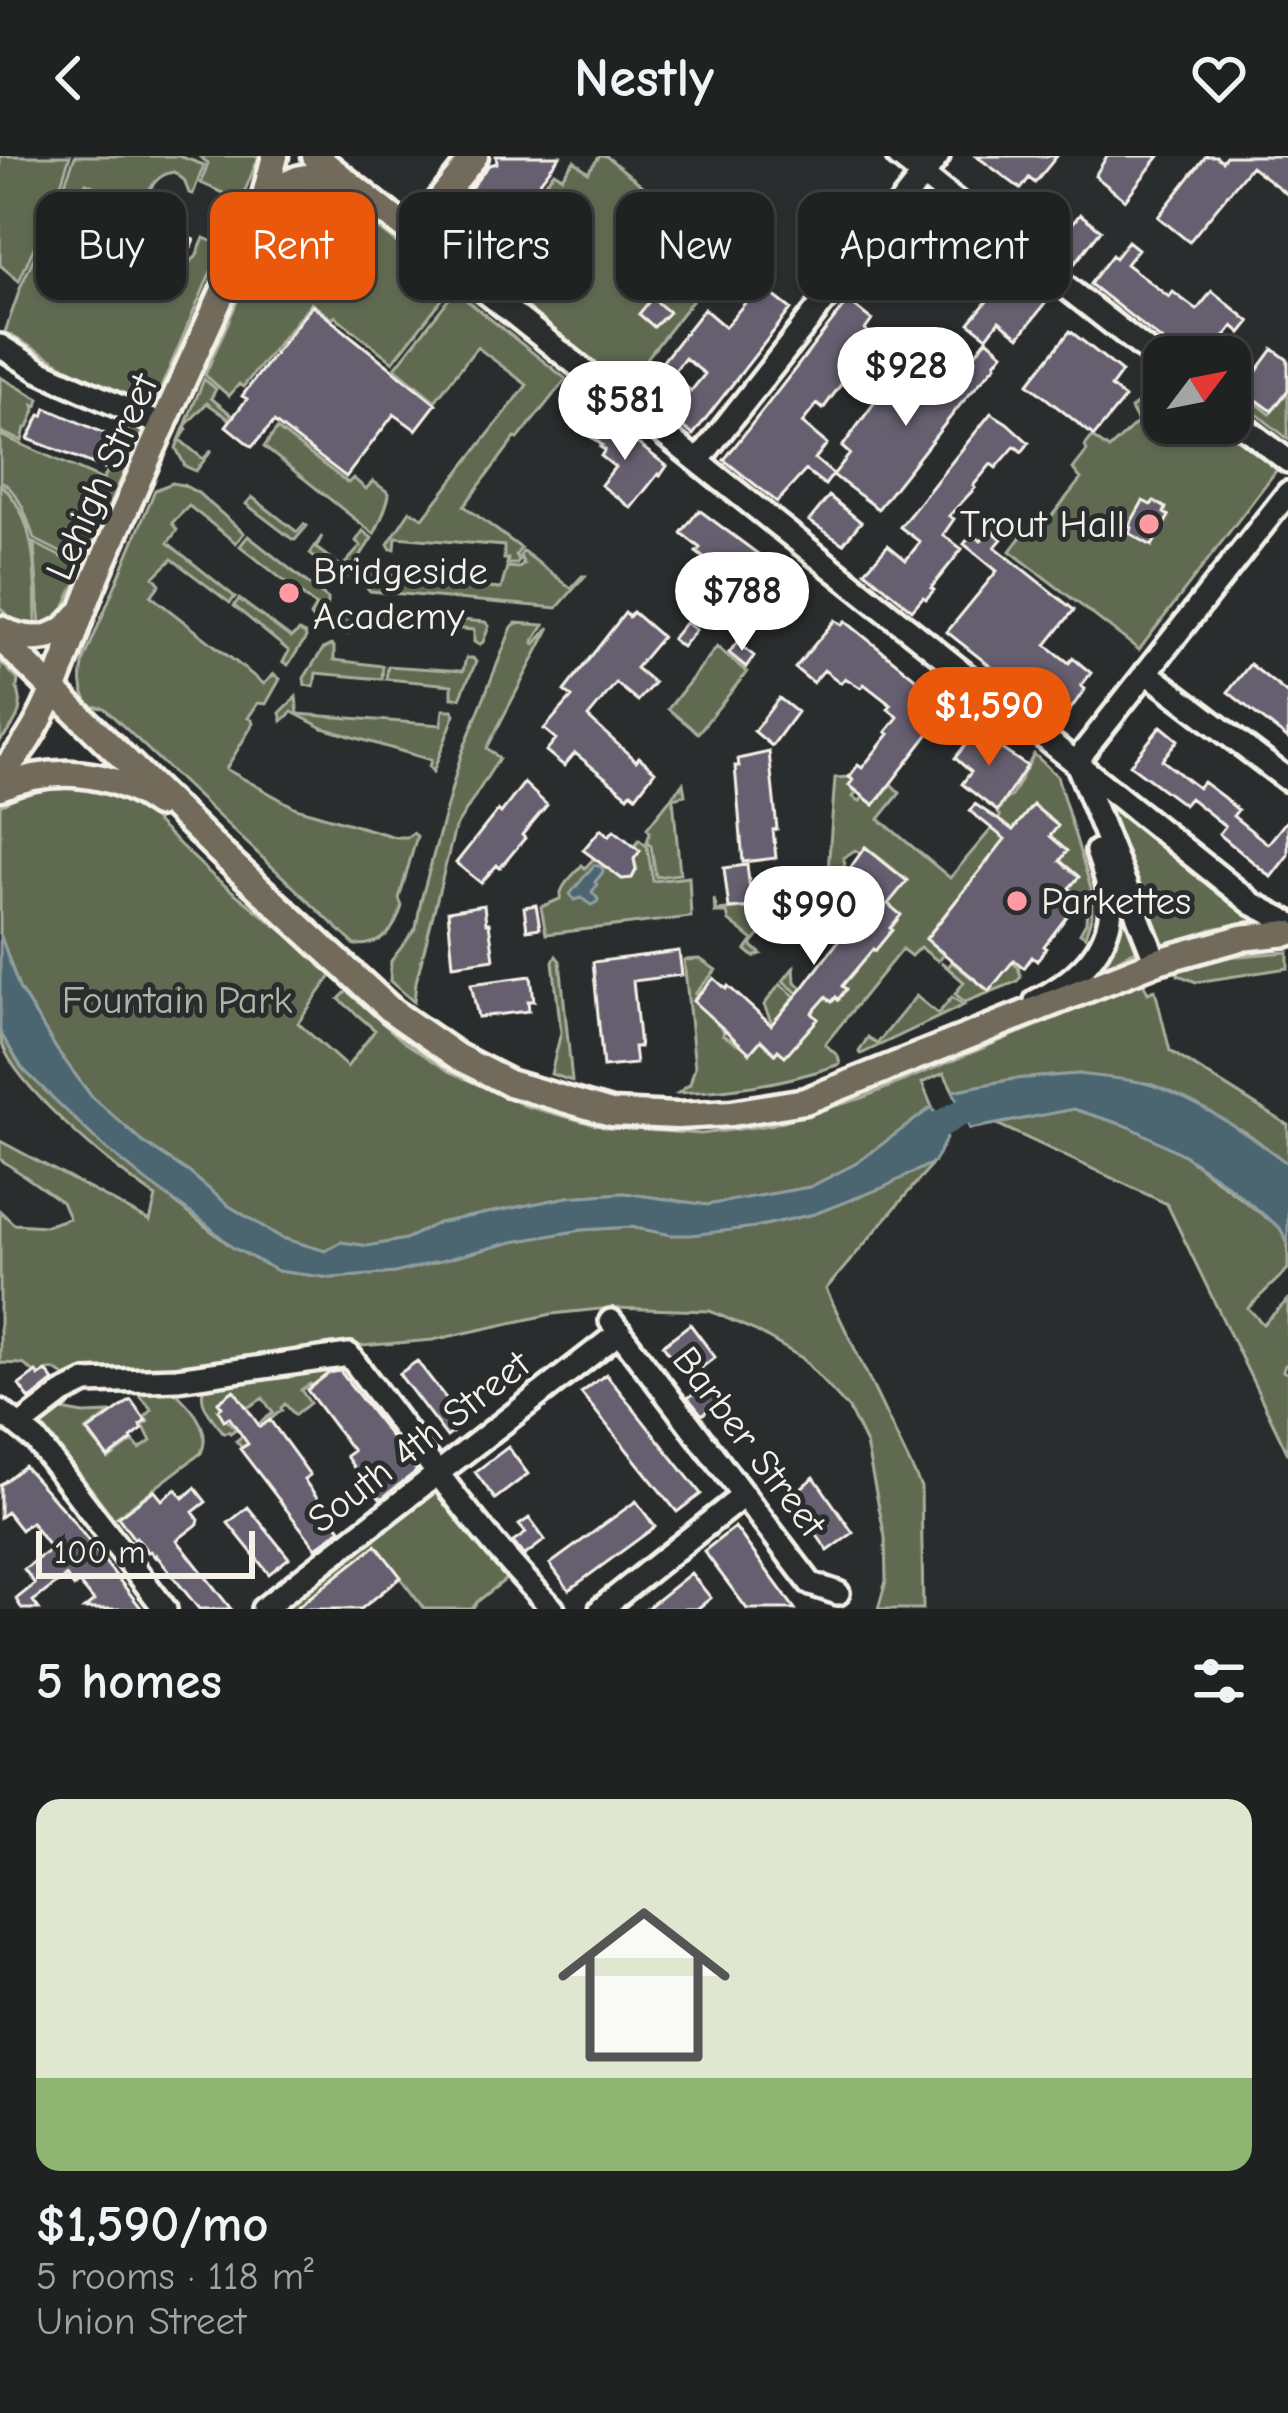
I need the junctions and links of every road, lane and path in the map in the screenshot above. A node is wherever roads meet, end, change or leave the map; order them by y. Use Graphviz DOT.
graph roads {
  1 [pos="275,156"];
  2 [pos="316,156"];
  3 [pos="475,156"];
  4 [pos="898,156"];
  5 [pos="938,156"];
  6 [pos="923,176"];
  7 [pos="266,192"];
  8 [pos="276,192"];
  9 [pos="358,192"];
  10 [pos="359,192"];
  11 [pos="446,192"];
  12 [pos="375,204"];
  13 [pos="399,223"];
  14 [pos="220,300"];
  15 [pos="496,300"];
  16 [pos="0,346"];
  17 [pos="1143,348"];
  18 [pos="164,426"];
  19 [pos="1251,432"];
  20 [pos="698,461"];
  21 [pos="1288,461"];
  22 [pos="1288,493"];
  23 [pos="93,586"];
  24 [pos="0,634"];
  25 [pos="1146,672"];
  26 [pos="53,686"];
  27 [pos="1077,763"];
  28 [pos="0,773"];
  29 [pos="1288,780"];
  30 [pos="0,787"];
  31 [pos="225,857"];
  32 [pos="1288,922"];
  33 [pos="1288,933"];
  34 [pos="1156,962"];
  35 [pos="974,1033"];
  36 [pos="616,1326"];
  37 [pos="0,1411"];
  38 [pos="20,1426"];
  39 [pos="438,1473"];
  40 [pos="744,1495"];
  41 [pos="838,1594"];
  42 [pos="165,1609"];
  43 [pos="263,1609"];
  44 [pos="553,1609"];
  45 [pos="601,1609"];
  1 -- 7 [label="main road, Lehigh Street"];
  2 -- 10 [label="main road"];
  3 -- 11 [label="main road"];
  4 -- 6 [label="street"];
  5 -- 6 [label="street"];
  6 -- 17 [label="street"];
  6 -- 20 [label="street"];
  8 -- 9 [label="main road"];
  12 -- 13 [label="main road"];
  14 -- 18 [label="main road, Lehigh Street"];
  15 -- 20 [label="street"];
  16 -- 18 [label="street"];
  18 -- 23 [label="main road, Lehigh Street"];
  19 -- 21 [label="street"];
  20 -- 27 [label="street"];
  22 -- 25 [label="street"];
  23 -- 24 [label="main road"];
  23 -- 26 [label="main road, Lehigh Street"];
  24 -- 26 [label="main road"];
  25 -- 27 [label="street"];
  25 -- 29 [label="street"];
  26 -- 28 [label="main road, Lehigh Street"];
  26 -- 31 [label="main road"];
  27 -- 32 [label="street"];
  27 -- 34 [label="street"];
  27 -- 35 [label="street"];
  30 -- 31 [label="main road"];
  31 -- 35 [label="main road"];
  33 -- 34 [label="main road"];
  34 -- 35 [label="main road"];
  36 -- 39 [label="street, South 4th Street"];
  36 -- 40 [label="street, Barber Street"];
  37 -- 38 [label="street"];
  38 -- 39 [label="street"];
  38 -- 42 [label="street"];
  39 -- 43 [label="street, South 4th Street"];
  39 -- 44 [label="street"];
  40 -- 41 [label="street, Barber Street"];
  40 -- 45 [label="street"];
}
